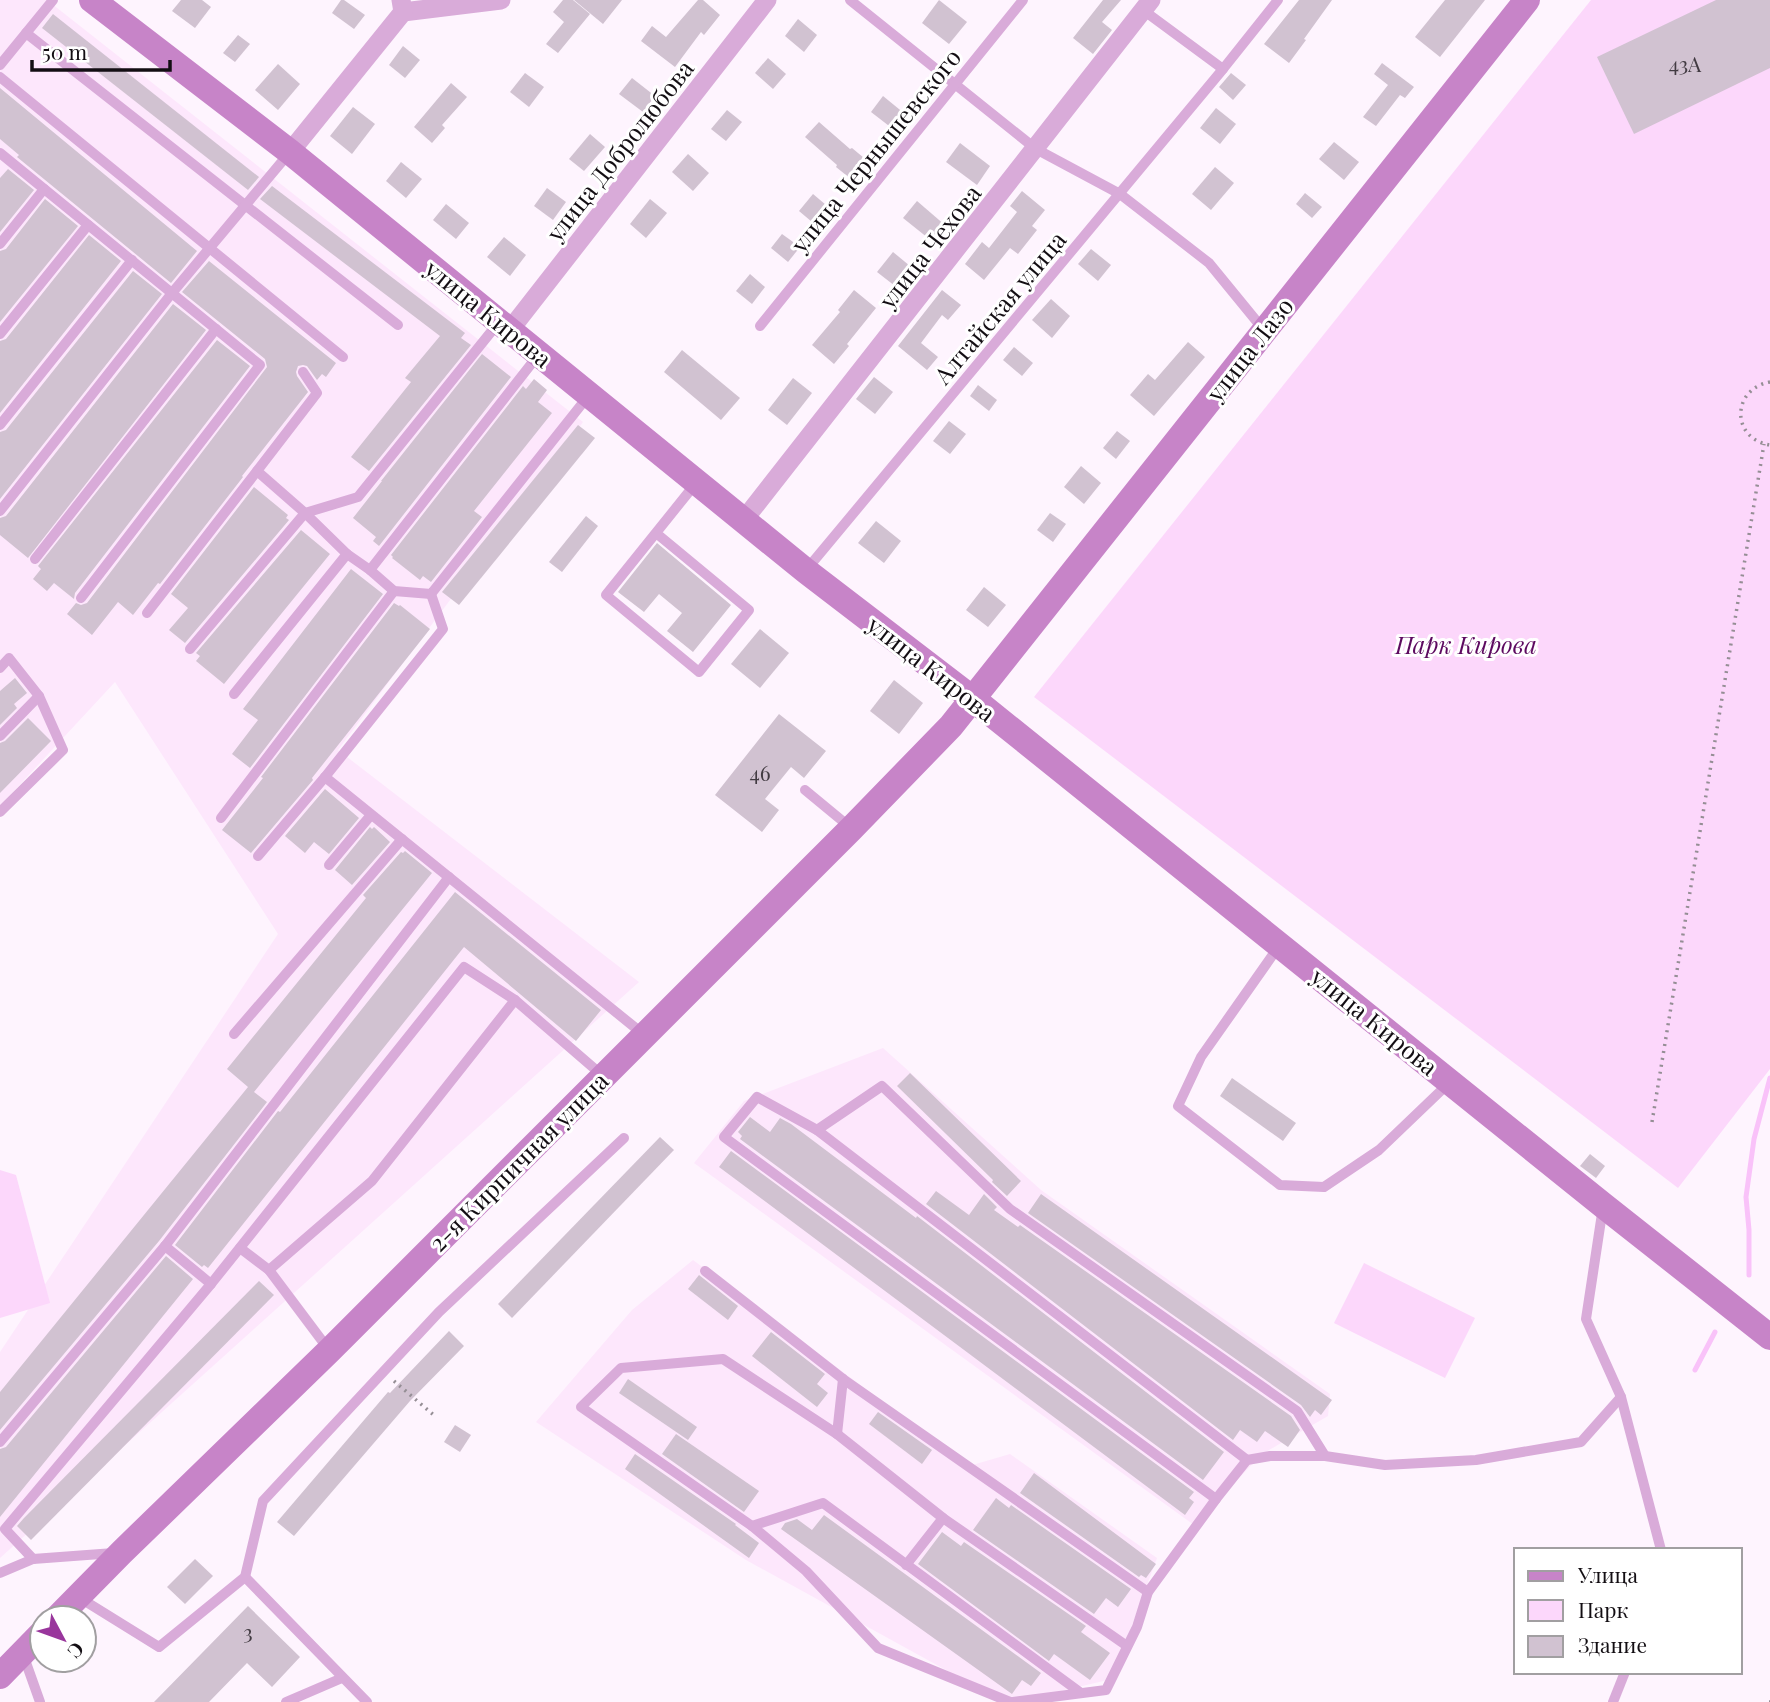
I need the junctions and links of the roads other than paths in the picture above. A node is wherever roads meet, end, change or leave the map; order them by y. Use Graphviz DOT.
graph roads {
  1 [pos="53,0"];
  2 [pos="92,0"];
  3 [pos="501,0"];
  4 [pos="767,0"];
  5 [pos="850,0"];
  6 [pos="1023,0"];
  7 [pos="1278,0"];
  8 [pos="1527,0"];
  9 [pos="1147,5"];
  10 [pos="402,6"];
  11 [pos="26,33"];
  12 [pos="0,65"];
  13 [pos="1223,69"];
  14 [pos="0,77"];
  15 [pos="955,85"];
  16 [pos="1036,149"];
  17 [pos="290,152"];
  18 [pos="0,154"];
  19 [pos="44,189"];
  20 [pos="1120,194"];
  21 [pos="246,206"];
  22 [pos="88,225"];
  23 [pos="0,244"];
  24 [pos="211,248"];
  25 [pos="132,260"];
  26 [pos="173,293"];
  27 [pos="398,325"];
  28 [pos="504,326"];
  29 [pos="760,326"];
  30 [pos="216,329"];
  31 [pos="1264,330"];
  32 [pos="0,334"];
  33 [pos="539,354"];
  34 [pos="343,357"];
  35 [pos="303,372"];
  36 [pos="589,394"];
  37 [pos="0,425"];
  38 [pos="257,471"];
  39 [pos="696,482"];
  40 [pos="0,511"];
  41 [pos="304,513"];
  42 [pos="744,521"];
  43 [pos="656,533"];
  44 [pos="347,554"];
  45 [pos="35,559"];
  46 [pos="370,570"];
  47 [pos="806,571"];
  48 [pos="394,591"];
  49 [pos="431,594"];
  50 [pos="81,598"];
  51 [pos="147,613"];
  52 [pos="190,649"];
  53 [pos="0,668"];
  54 [pos="234,694"];
  55 [pos="39,696"];
  56 [pos="973,699"];
  57 [pos="0,736"];
  58 [pos="325,777"];
  59 [pos="805,790"];
  60 [pos="0,812"];
  61 [pos="372,815"];
  62 [pos="221,818"];
  63 [pos="851,829"];
  64 [pos="402,839"];
  65 [pos="258,856"];
  66 [pos="329,866"];
  67 [pos="449,877"];
  68 [pos="1280,945"];
  69 [pos="514,1000"];
  70 [pos="234,1034"];
  71 [pos="645,1035"];
  72 [pos="603,1076"];
  73 [pos="1450,1082"];
  74 [pos="817,1130"];
  75 [pos="624,1138"];
  76 [pos="1604,1206"];
  77 [pos="165,1246"];
  78 [pos="240,1248"];
  79 [pos="269,1269"];
  80 [pos="705,1270"];
  81 [pos="211,1284"];
  82 [pos="1770,1337"];
  83 [pos="329,1351"];
  84 [pos="844,1379"];
  85 [pos="1621,1397"];
  86 [pos="837,1434"];
  87 [pos="0,1442"];
  88 [pos="1325,1456"];
  89 [pos="1247,1460"];
  90 [pos="1216,1499"];
  91 [pos="943,1518"];
  92 [pos="752,1526"];
  93 [pos="1660,1548"];
  94 [pos="122,1552"];
  95 [pos="33,1559"];
  96 [pos="906,1565"];
  97 [pos="0,1573"];
  98 [pos="244,1577"];
  99 [pos="1148,1591"];
  100 [pos="78,1597"];
  101 [pos="71,1604"];
  102 [pos="1127,1646"];
  103 [pos="28,1647"];
  104 [pos="22,1653"];
  105 [pos="1624,1674"];
  106 [pos="0,1676"];
  107 [pos="342,1678"];
  108 [pos="1081,1693"];
  109 [pos="40,1702"];
  110 [pos="286,1702"];
  111 [pos="367,1702"];
  112 [pos="1012,1702"];
  113 [pos="1614,1702"];
  1 -- 11 [label="lane"];
  2 -- 17 [label="street, улица Кирова"];
  3 -- 10 [label="street"];
  4 -- 28 [label="street, улица Добролюбова"];
  5 -- 15 [label="lane"];
  6 -- 15 [label="lane, улица Чернышевского"];
  7 -- 13 [label="lane, Алтайская улица"];
  8 -- 31 [label="street, улица Лазо"];
  9 -- 13 [label="lane"];
  9 -- 16 [label="street, улица Чехова"];
  10 -- 17 [label="street"];
  11 -- 12 [label="lane"];
  11 -- 21 [label="lane"];
  13 -- 20 [label="lane, Алтайская улица"];
  14 -- 24 [label="lane"];
  15 -- 16 [label="lane"];
  15 -- 29 [label="lane, улица Чернышевского"];
  16 -- 20 [label="lane"];
  16 -- 42 [label="street, улица Чехова"];
  17 -- 21 [label="lane"];
  17 -- 28 [label="street, улица Кирова"];
  18 -- 19 [label="lane"];
  19 -- 22 [label="lane"];
  19 -- 23 [label="lane"];
  20 -- 31 [label="lane"];
  20 -- 47 [label="lane, Алтайская улица"];
  21 -- 24 [label="lane"];
  21 -- 27 [label="lane"];
  22 -- 25 [label="lane"];
  22 -- 32 [label="lane"];
  24 -- 26 [label="lane"];
  24 -- 34 [label="lane"];
  25 -- 26 [label="lane"];
  25 -- 37 [label="lane"];
  26 -- 30 [label="lane"];
  26 -- 40 [label="lane"];
  28 -- 33 [label="street, улица Кирова"];
  28 -- 41 [label="lane"];
  30 -- 45 [label="lane"];
  30 -- 50 [label="lane"];
  31 -- 56 [label="street, улица Лазо"];
  33 -- 36 [label="street, улица Кирова"];
  33 -- 46 [label="lane"];
  35 -- 38 [label="lane"];
  36 -- 39 [label="street, улица Кирова"];
  36 -- 49 [label="lane"];
  38 -- 41 [label="lane"];
  38 -- 51 [label="lane"];
  39 -- 42 [label="street, улица Кирова"];
  39 -- 43 [label="lane"];
  41 -- 44 [label="lane"];
  41 -- 52 [label="lane"];
  42 -- 47 [label="street, улица Кирова"];
  43 -- 43 [label="lane"];
  44 -- 46 [label="lane"];
  44 -- 54 [label="lane"];
  46 -- 48 [label="lane"];
  47 -- 56 [label="street, улица Кирова"];
  48 -- 49 [label="lane"];
  48 -- 62 [label="lane"];
  49 -- 58 [label="lane"];
  53 -- 55 [label="lane"];
  55 -- 57 [label="lane"];
  55 -- 60 [label="lane"];
  56 -- 63 [label="street, 2-я Кирпичная улица"];
  56 -- 68 [label="street, улица Кирова"];
  58 -- 61 [label="lane"];
  58 -- 65 [label="lane"];
  59 -- 63 [label="lane"];
  61 -- 64 [label="lane"];
  61 -- 66 [label="lane"];
  63 -- 71 [label="street, 2-я Кирпичная улица"];
  64 -- 67 [label="lane"];
  64 -- 70 [label="lane"];
  67 -- 71 [label="lane"];
  67 -- 77 [label="lane"];
  68 -- 73 [label="street, улица Кирова"];
  68 -- 73 [label="lane"];
  69 -- 72 [label="lane"];
  69 -- 78 [label="lane"];
  69 -- 79 [label="lane"];
  71 -- 72 [label="street, 2-я Кирпичная улица"];
  72 -- 83 [label="street, 2-я Кирпичная улица"];
  73 -- 76 [label="street, улица Кирова"];
  74 -- 88 [label="lane"];
  74 -- 89 [label="lane"];
  74 -- 90 [label="lane"];
  75 -- 98 [label="lane"];
  76 -- 82 [label="street, улица Кирова"];
  76 -- 85 [label="lane"];
  77 -- 81 [label="lane"];
  77 -- 87 [label="lane"];
  78 -- 79 [label="lane"];
  78 -- 81 [label="lane"];
  79 -- 83 [label="lane"];
  80 -- 84 [label="lane"];
  81 -- 95 [label="lane"];
  83 -- 94 [label="street, 2-я Кирпичная улица"];
  84 -- 86 [label="lane"];
  84 -- 99 [label="lane"];
  85 -- 88 [label="lane"];
  85 -- 93 [label="lane"];
  86 -- 91 [label="lane"];
  86 -- 92 [label="lane"];
  88 -- 89 [label="lane"];
  89 -- 90 [label="lane"];
  90 -- 99 [label="lane"];
  91 -- 96 [label="lane"];
  91 -- 102 [label="lane"];
  92 -- 96 [label="lane"];
  92 -- 112 [label="lane"];
  94 -- 95 [label="lane"];
  94 -- 100 [label="street, 2-я Кирпичная улица"];
  95 -- 97 [label="lane"];
  96 -- 108 [label="lane"];
  98 -- 100 [label="lane"];
  98 -- 107 [label="lane"];
  99 -- 102 [label="lane"];
  100 -- 101 [label="street, 2-я Кирпичная улица"];
  102 -- 108 [label="lane"];
  103 -- 104 [label="street"];
  104 -- 106 [label="street"];
  104 -- 109 [label="lane"];
  105 -- 113 [label="lane"];
  107 -- 110 [label="lane"];
  107 -- 111 [label="lane"];
  108 -- 112 [label="lane"];
}
